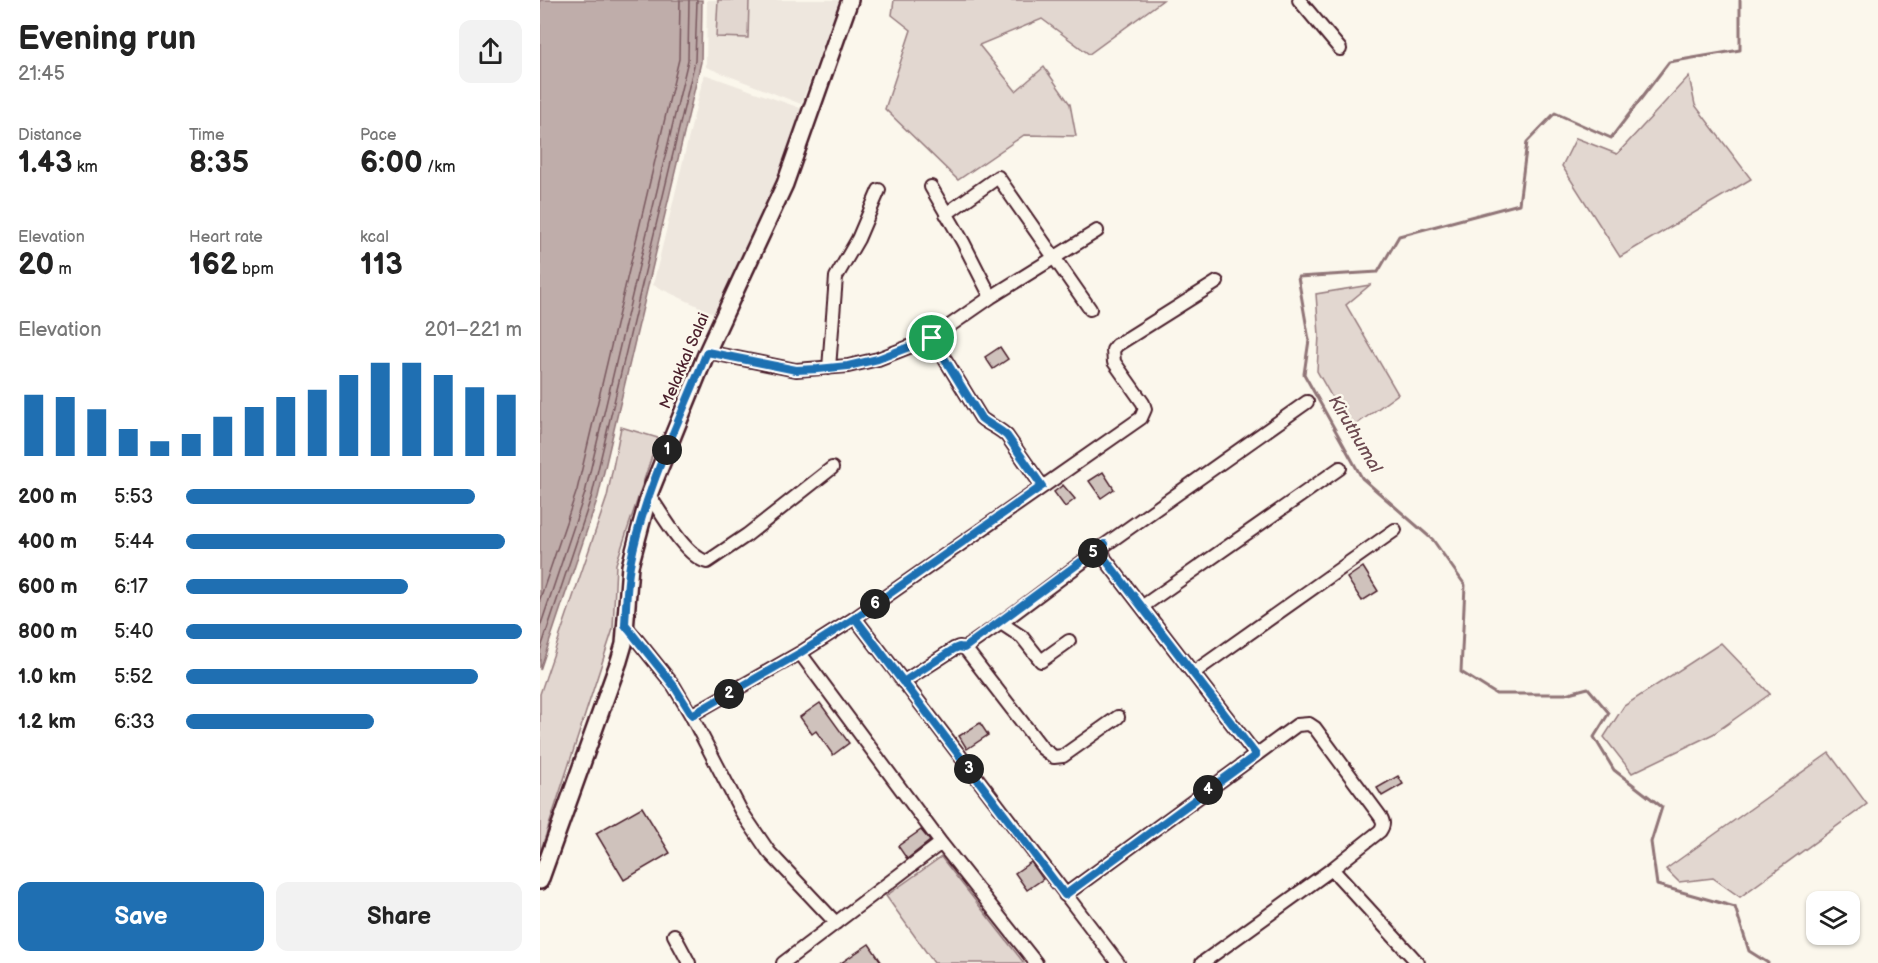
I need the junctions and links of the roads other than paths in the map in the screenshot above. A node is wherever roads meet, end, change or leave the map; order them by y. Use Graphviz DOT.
graph roads {
  1 [pos="850,0"];
  2 [pos="1299,0"];
  3 [pos="1340,49"];
  4 [pos="931,187"];
  5 [pos="879,190"];
  6 [pos="946,214"];
  7 [pos="1097,231"];
  8 [pos="1053,258"];
  9 [pos="1216,282"];
  10 [pos="991,297"];
  11 [pos="1090,309"];
  12 [pos="932,338"];
  13 [pos="707,352"];
  14 [pos="829,368"];
  15 [pos="1307,402"];
  16 [pos="832,468"];
  17 [pos="1340,468"];
  18 [pos="1042,486"];
  19 [pos="649,495"];
  20 [pos="1395,530"];
  21 [pos="1105,544"];
  22 [pos="1143,606"];
  23 [pos="855,618"];
  24 [pos="1001,622"];
  25 [pos="625,625"];
  26 [pos="1069,641"];
  27 [pos="964,648"];
  28 [pos="800,653"];
  29 [pos="1193,672"];
  30 [pos="903,682"];
  31 [pos="692,715"];
  32 [pos="1118,717"];
  33 [pos="1256,755"];
  34 [pos="941,843"];
  35 [pos="1332,869"];
  36 [pos="540,881"];
  37 [pos="1065,895"];
  38 [pos="836,923"];
  39 [pos="674,935"];
  40 [pos="689,963"];
  41 [pos="783,963"];
  42 [pos="1036,963"];
  43 [pos="1118,963"];
  44 [pos="1202,963"];
  45 [pos="1419,963"];
  1 -- 13 [label="main road, Melakkal Salai"];
  2 -- 3 [label="street"];
  4 -- 6 [label="street"];
  5 -- 14 [label="street"];
  6 -- 8 [label="street"];
  6 -- 10 [label="street"];
  7 -- 8 [label="street"];
  8 -- 10 [label="street"];
  8 -- 11 [label="street"];
  9 -- 18 [label="street"];
  10 -- 12 [label="street"];
  12 -- 14 [label="street"];
  12 -- 18 [label="street"];
  13 -- 14 [label="street"];
  13 -- 19 [label="main road, Melakkal Salai"];
  15 -- 21 [label="street"];
  16 -- 19 [label="street"];
  17 -- 22 [label="street"];
  18 -- 23 [label="street"];
  19 -- 25 [label="main road, Melakkal Salai"];
  20 -- 29 [label="street"];
  21 -- 22 [label="street"];
  21 -- 24 [label="street"];
  22 -- 29 [label="street"];
  23 -- 28 [label="street"];
  23 -- 30 [label="street"];
  24 -- 26 [label="street"];
  24 -- 27 [label="street"];
  25 -- 31 [label="street"];
  25 -- 36 [label="main road, Melakkal Salai"];
  27 -- 30 [label="street"];
  27 -- 32 [label="street"];
  28 -- 31 [label="street"];
  28 -- 34 [label="street"];
  29 -- 33 [label="street"];
  30 -- 37 [label="street"];
  31 -- 38 [label="street"];
  33 -- 35 [label="street"];
  33 -- 37 [label="street"];
  34 -- 38 [label="street"];
  34 -- 42 [label="street"];
  35 -- 44 [label="street"];
  35 -- 45 [label="street"];
  37 -- 43 [label="street"];
  38 -- 41 [label="street"];
  39 -- 40 [label="street"];
}
